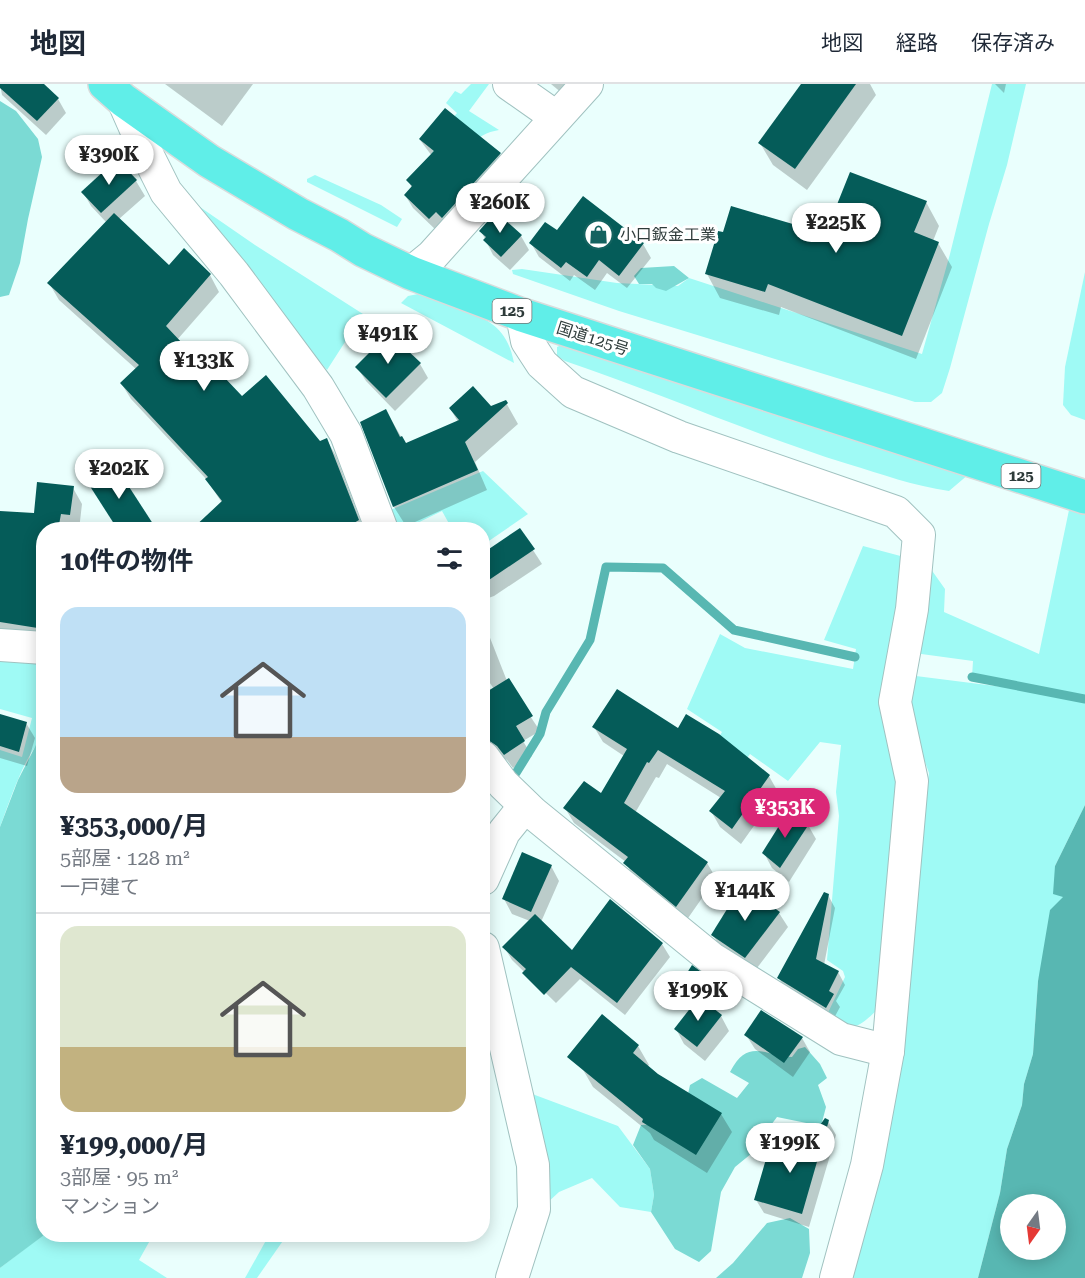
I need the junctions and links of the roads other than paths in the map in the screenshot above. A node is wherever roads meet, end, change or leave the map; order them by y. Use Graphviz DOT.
graph roads {
  1 [pos="509,84"];
  2 [pos="587,84"];
  3 [pos="114,92"];
  4 [pos="556,117"];
  5 [pos="411,273"];
  6 [pos="522,315"];
  7 [pos="1085,497"];
  8 [pos="379,522"];
  9 [pos="0,645"];
  10 [pos="36,647"];
  11 [pos="490,766"];
  12 [pos="525,806"];
  13 [pos="490,863"];
  14 [pos="490,978"];
  15 [pos="888,1051"];
  16 [pos="512,1278"];
  17 [pos="836,1278"];
  1 -- 4 [label="street"];
  2 -- 4 [label="street"];
  3 -- 5 [label="highway, 国道125号 / 125"];
  3 -- 8 [label="street"];
  4 -- 5 [label="street"];
  5 -- 6 [label="highway, 国道125号 / 125"];
  6 -- 7 [label="highway, 国道125号 / 125"];
  6 -- 15 [label="street"];
  9 -- 10 [label="street"];
  11 -- 12 [label="street"];
  12 -- 13 [label="street"];
  12 -- 15 [label="street"];
  14 -- 16 [label="street"];
  15 -- 17 [label="street"];
}
